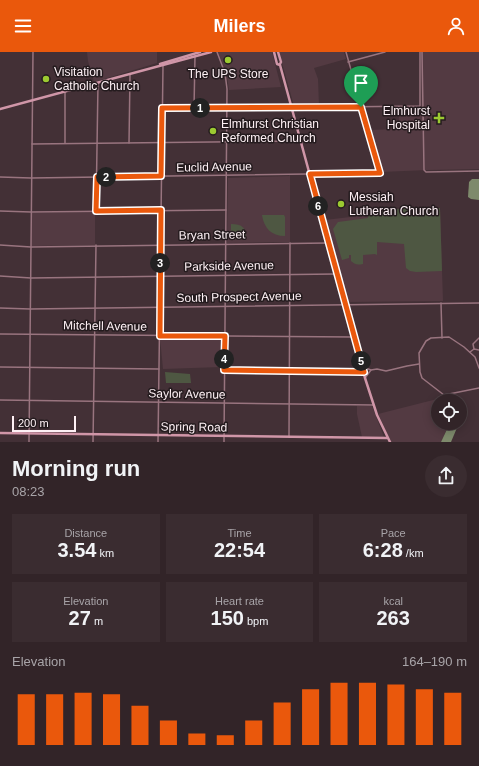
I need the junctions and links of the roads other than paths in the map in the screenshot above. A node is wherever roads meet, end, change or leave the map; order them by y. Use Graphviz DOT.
graph roads {
  1 [pos="33,52"];
  2 [pos="200,52"];
  3 [pos="211,52"];
  4 [pos="217,52"];
  5 [pos="274,52"];
  6 [pos="278,52"];
  7 [pos="346,52"];
  8 [pos="385,52"];
  9 [pos="421,52"];
  10 [pos="195,56"];
  11 [pos="348,62"];
  12 [pos="280,64"];
  13 [pos="161,65"];
  14 [pos="130,74"];
  15 [pos="98,83"];
  16 [pos="65,92"];
  17 [pos="32,101"];
  18 [pos="292,107"];
  19 [pos="361,107"];
  20 [pos="162,108"];
  21 [pos="194,108"];
  22 [pos="227,108"];
  23 [pos="0,110"];
  24 [pos="301,141"];
  25 [pos="162,142"];
  26 [pos="227,142"];
  27 [pos="65,143"];
  28 [pos="97,143"];
  29 [pos="129,143"];
  30 [pos="32,144"];
  31 [pos="479,172"];
  32 [pos="310,174"];
  33 [pos="161,176"];
  34 [pos="226,176"];
  35 [pos="0,177"];
  36 [pos="97,177"];
  37 [pos="31,178"];
  38 [pos="161,210"];
  39 [pos="226,210"];
  40 [pos="0,211"];
  41 [pos="96,211"];
  42 [pos="31,212"];
  43 [pos="290,243"];
  44 [pos="329,243"];
  45 [pos="226,244"];
  46 [pos="0,245"];
  47 [pos="96,245"];
  48 [pos="161,245"];
  49 [pos="31,247"];
  50 [pos="337,274"];
  51 [pos="225,275"];
  52 [pos="290,275"];
  53 [pos="0,276"];
  54 [pos="160,276"];
  55 [pos="96,277"];
  56 [pos="30,278"];
  57 [pos="441,303"];
  58 [pos="479,303"];
  59 [pos="346,305"];
  60 [pos="225,306"];
  61 [pos="290,306"];
  62 [pos="160,307"];
  63 [pos="0,308"];
  64 [pos="95,308"];
  65 [pos="30,309"];
  66 [pos="0,334"];
  67 [pos="30,335"];
  68 [pos="95,335"];
  69 [pos="160,336"];
  70 [pos="225,336"];
  71 [pos="289,336"];
  72 [pos="354,337"];
  73 [pos="442,338"];
  74 [pos="479,338"];
  75 [pos="474,349"];
  76 [pos="479,350"];
  77 [pos="470,352"];
  78 [pos="419,364"];
  79 [pos="0,367"];
  80 [pos="362,367"];
  81 [pos="30,368"];
  82 [pos="479,368"];
  83 [pos="94,369"];
  84 [pos="159,369"];
  85 [pos="224,370"];
  86 [pos="371,370"];
  87 [pos="289,371"];
  88 [pos="364,372"];
  89 [pos="365,378"];
  90 [pos="479,388"];
  91 [pos="0,400"];
  92 [pos="29,402"];
  93 [pos="94,402"];
  94 [pos="159,402"];
  95 [pos="224,403"];
  96 [pos="289,403"];
  97 [pos="373,405"];
  98 [pos="0,433"];
  99 [pos="29,434"];
  100 [pos="93,435"];
  101 [pos="158,436"];
  102 [pos="224,436"];
  103 [pos="289,437"];
  104 [pos="387,438"];
  105 [pos="29,442"];
  106 [pos="93,442"];
  107 [pos="158,442"];
  108 [pos="224,442"];
  109 [pos="390,442"];
  1 -- 17 [label="street"];
  2 -- 13 [label="main road"];
  3 -- 10 [label="main road"];
  4 -- 22 [label="street"];
  5 -- 12 [label="main road"];
  6 -- 12 [label="main road"];
  7 -- 11 [label="street"];
  8 -- 11 [label="street"];
  9 -- 19 [label="street"];
  9 -- 31 [label="street"];
  10 -- 13 [label="main road"];
  10 -- 21 [label="street"];
  11 -- 19 [label="street"];
  12 -- 18 [label="main road"];
  13 -- 14 [label="main road"];
  13 -- 20 [label="street"];
  14 -- 15 [label="main road"];
  14 -- 29 [label="street"];
  15 -- 16 [label="main road"];
  15 -- 28 [label="street"];
  16 -- 17 [label="main road"];
  16 -- 27 [label="street"];
  17 -- 23 [label="main road"];
  17 -- 30 [label="street"];
  18 -- 19 [label="street"];
  18 -- 22 [label="street"];
  18 -- 24 [label="main road"];
  19 -- 32 [label="street, Euclid Avenue"];
  20 -- 21 [label="street"];
  20 -- 25 [label="street"];
  21 -- 22 [label="street"];
  22 -- 26 [label="street"];
  24 -- 26 [label="street"];
  24 -- 32 [label="main road"];
  25 -- 26 [label="street"];
  25 -- 29 [label="street"];
  25 -- 33 [label="street"];
  26 -- 34 [label="street"];
  27 -- 28 [label="street"];
  27 -- 30 [label="street"];
  28 -- 29 [label="street"];
  28 -- 36 [label="street"];
  30 -- 37 [label="street"];
  32 -- 34 [label="street, Euclid Avenue"];
  32 -- 44 [label="main road"];
  33 -- 34 [label="street, Euclid Avenue"];
  33 -- 36 [label="street, Euclid Avenue"];
  33 -- 38 [label="street"];
  34 -- 39 [label="street"];
  35 -- 37 [label="street, Euclid Avenue"];
  36 -- 37 [label="street, Euclid Avenue"];
  36 -- 41 [label="street"];
  37 -- 42 [label="street"];
  38 -- 39 [label="street"];
  38 -- 41 [label="street"];
  38 -- 48 [label="street"];
  39 -- 45 [label="street"];
  40 -- 42 [label="street"];
  41 -- 42 [label="street"];
  42 -- 49 [label="street"];
  43 -- 44 [label="street, Bryan Street"];
  43 -- 45 [label="street, Bryan Street"];
  43 -- 52 [label="street"];
  44 -- 50 [label="main road"];
  45 -- 48 [label="street, Bryan Street"];
  45 -- 51 [label="street"];
  46 -- 49 [label="street, Bryan Street"];
  47 -- 48 [label="street, Bryan Street"];
  47 -- 49 [label="street, Bryan Street"];
  47 -- 55 [label="street"];
  48 -- 54 [label="street"];
  49 -- 56 [label="street"];
  50 -- 52 [label="street, Parkside Avenue"];
  50 -- 59 [label="main road"];
  51 -- 52 [label="street, Parkside Avenue"];
  51 -- 54 [label="street, Parkside Avenue"];
  51 -- 60 [label="street"];
  52 -- 61 [label="street"];
  53 -- 56 [label="street, Parkside Avenue"];
  54 -- 55 [label="street, Parkside Avenue"];
  54 -- 62 [label="street"];
  55 -- 56 [label="street, Parkside Avenue"];
  55 -- 64 [label="street"];
  56 -- 65 [label="street"];
  57 -- 58 [label="street, South Prospect Avenue"];
  57 -- 59 [label="street, South Prospect Avenue"];
  57 -- 73 [label="street"];
  59 -- 61 [label="street, South Prospect Avenue"];
  59 -- 72 [label="main road"];
  60 -- 61 [label="street, South Prospect Avenue"];
  60 -- 62 [label="street, South Prospect Avenue"];
  60 -- 70 [label="street"];
  61 -- 71 [label="street"];
  62 -- 64 [label="street, South Prospect Avenue"];
  62 -- 69 [label="street"];
  63 -- 65 [label="street, South Prospect Avenue"];
  64 -- 65 [label="street, South Prospect Avenue"];
  64 -- 68 [label="street"];
  65 -- 67 [label="street"];
  66 -- 67 [label="street, Mitchell Avenue"];
  67 -- 68 [label="street, Mitchell Avenue"];
  67 -- 81 [label="street"];
  68 -- 69 [label="street, Mitchell Avenue"];
  68 -- 83 [label="street"];
  69 -- 70 [label="street, Mitchell Avenue"];
  69 -- 84 [label="street"];
  70 -- 71 [label="street, Mitchell Avenue"];
  70 -- 85 [label="street"];
  71 -- 72 [label="street, Mitchell Avenue"];
  71 -- 87 [label="street"];
  72 -- 80 [label="main road"];
  73 -- 77 [label="street"];
  73 -- 78 [label="street"];
  74 -- 75 [label="street"];
  75 -- 76 [label="street"];
  75 -- 77 [label="street"];
  77 -- 82 [label="street"];
  78 -- 86 [label="street"];
  78 -- 90 [label="street"];
  79 -- 81 [label="street"];
  80 -- 86 [label="street"];
  80 -- 88 [label="main road"];
  81 -- 83 [label="street"];
  81 -- 92 [label="street"];
  83 -- 84 [label="street"];
  83 -- 93 [label="street"];
  84 -- 94 [label="street"];
  85 -- 87 [label="street"];
  85 -- 95 [label="street"];
  86 -- 89 [label="street"];
  87 -- 88 [label="street"];
  87 -- 96 [label="street"];
  88 -- 89 [label="main road"];
  89 -- 97 [label="main road"];
  91 -- 92 [label="street, Saylor Avenue"];
  92 -- 93 [label="street, Saylor Avenue"];
  92 -- 99 [label="street"];
  93 -- 94 [label="street, Saylor Avenue"];
  93 -- 100 [label="street"];
  94 -- 95 [label="street, Saylor Avenue"];
  94 -- 101 [label="street"];
  95 -- 96 [label="street, Saylor Avenue"];
  95 -- 102 [label="street"];
  96 -- 97 [label="street, Saylor Avenue"];
  96 -- 103 [label="street"];
  97 -- 104 [label="main road"];
  98 -- 99 [label="main road, Spring Road"];
  99 -- 100 [label="main road, Spring Road"];
  99 -- 105 [label="street"];
  100 -- 101 [label="main road, Spring Road"];
  100 -- 106 [label="street"];
  101 -- 102 [label="main road, Spring Road"];
  101 -- 107 [label="street"];
  102 -- 103 [label="main road, Spring Road"];
  102 -- 108 [label="street"];
  103 -- 104 [label="main road, Spring Road"];
  104 -- 109 [label="main road"];
}
